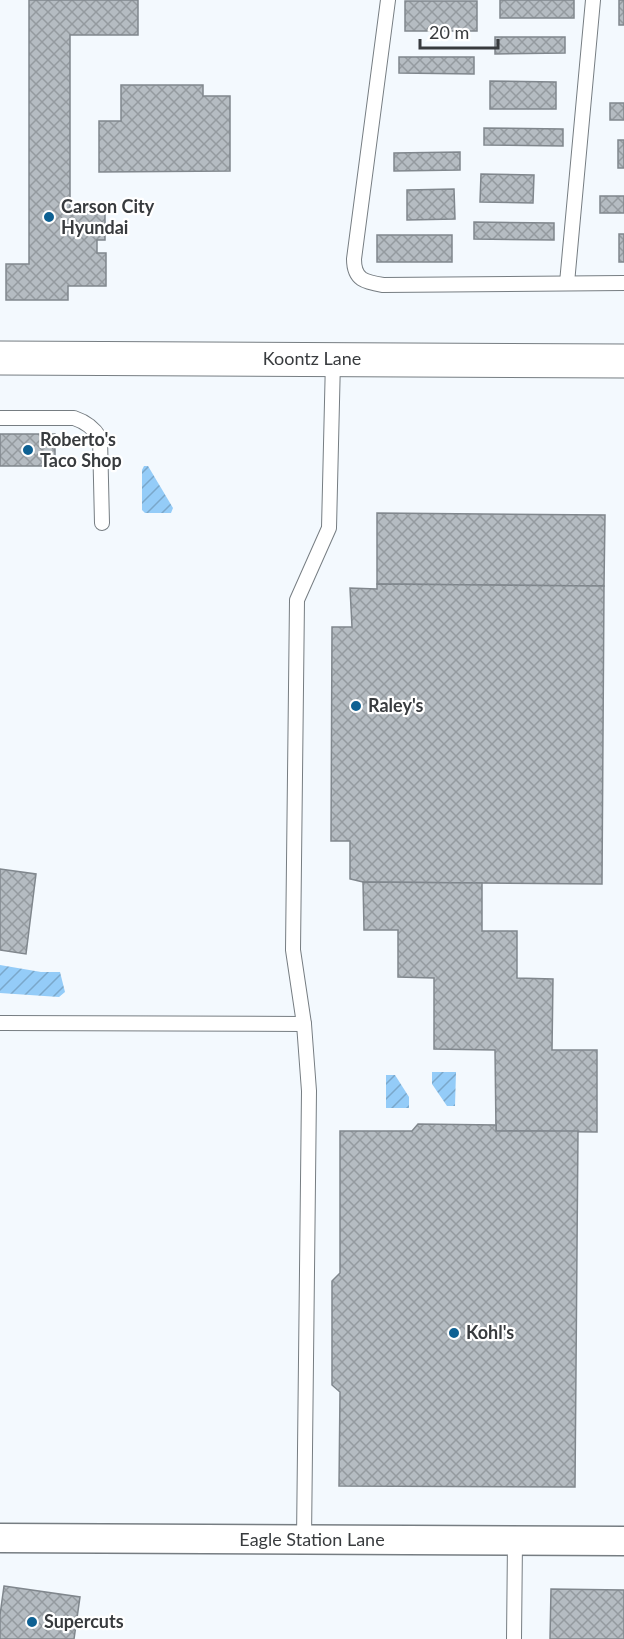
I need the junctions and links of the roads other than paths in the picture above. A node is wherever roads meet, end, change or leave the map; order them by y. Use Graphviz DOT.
graph roads {
  1 [pos="388,0"];
  2 [pos="593,0"];
  3 [pos="567,283"];
  4 [pos="624,283"];
  5 [pos="0,358"];
  6 [pos="333,360"];
  7 [pos="624,361"];
  8 [pos="0,418"];
  9 [pos="102,523"];
  10 [pos="0,1023"];
  11 [pos="304,1024"];
  12 [pos="0,1538"];
  13 [pos="304,1540"];
  14 [pos="515,1541"];
  15 [pos="624,1541"];
  16 [pos="514,1639"];
  1 -- 3 [label="lane"];
  2 -- 3 [label="lane"];
  3 -- 4 [label="lane"];
  5 -- 6 [label="street, Koontz Lane"];
  6 -- 7 [label="street, Koontz Lane"];
  6 -- 11 [label="lane"];
  8 -- 9 [label="lane"];
  10 -- 11 [label="lane"];
  11 -- 13 [label="lane"];
  12 -- 13 [label="street, Eagle Station Lane"];
  13 -- 14 [label="street, Eagle Station Lane"];
  14 -- 15 [label="street, Eagle Station Lane"];
  14 -- 16 [label="lane"];
}
